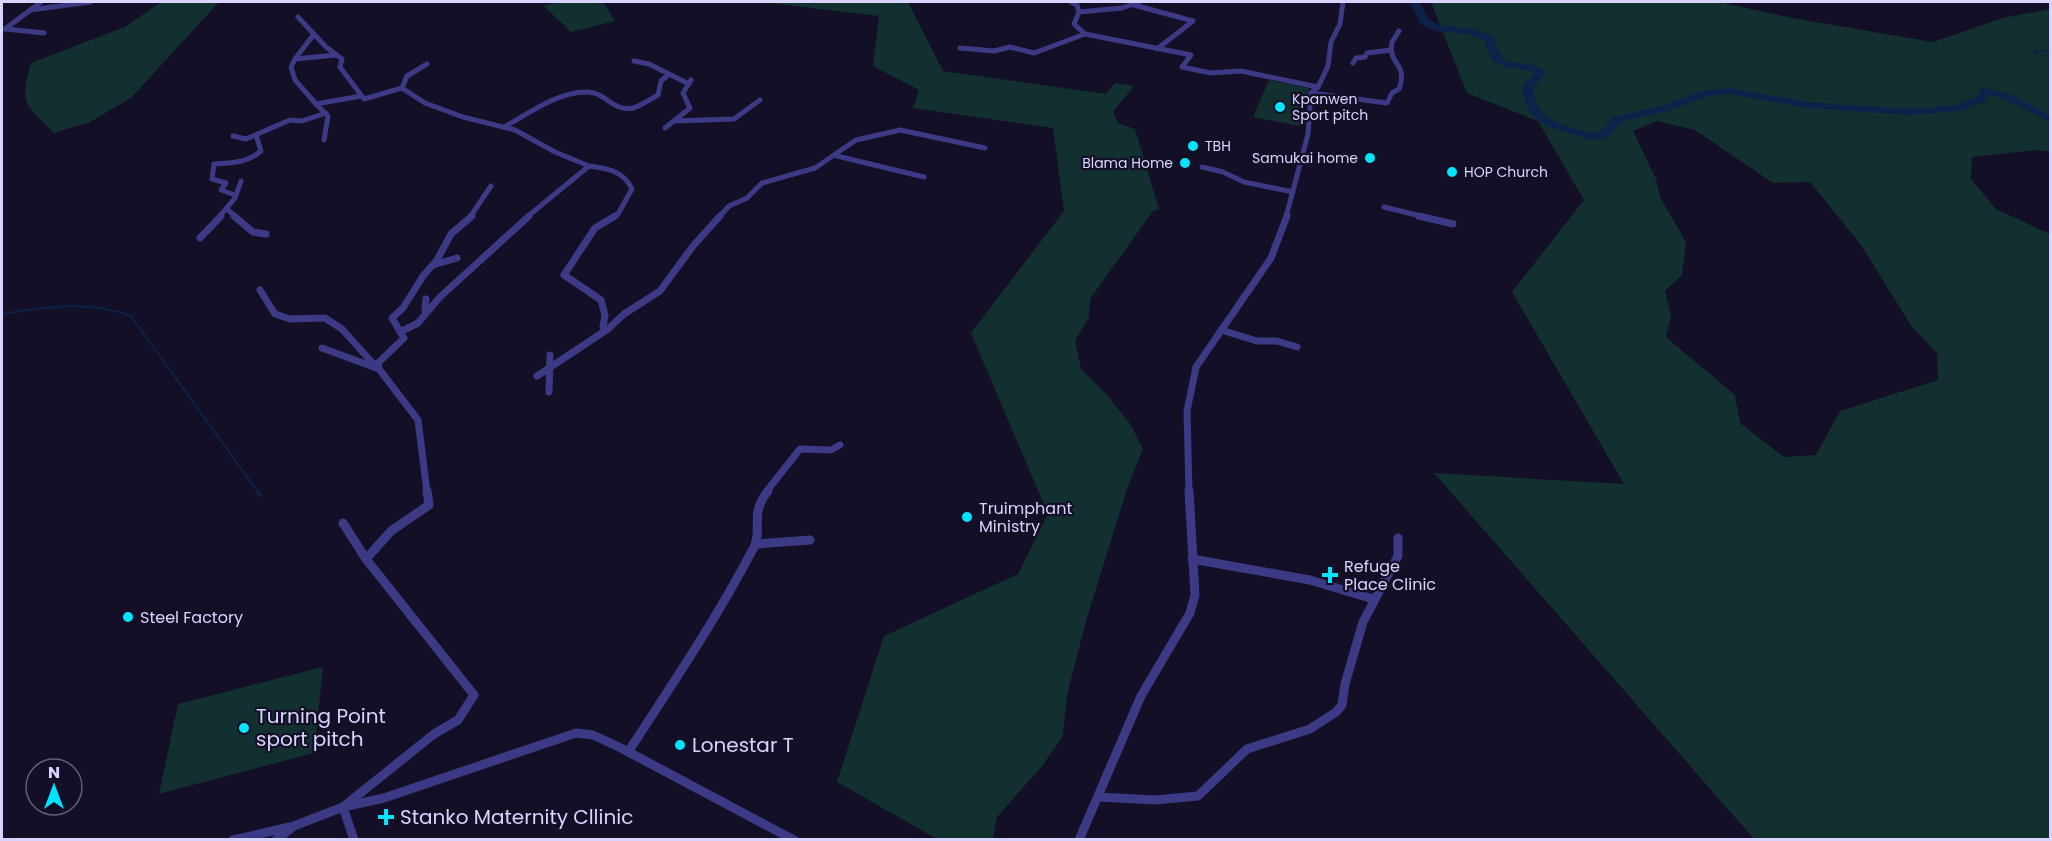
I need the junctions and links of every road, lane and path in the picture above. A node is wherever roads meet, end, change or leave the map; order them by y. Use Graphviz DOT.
graph roads {
  1 [pos="90,2"];
  2 [pos="1071,2"];
  3 [pos="1343,2"];
  4 [pos="1137,3"];
  5 [pos="39,4"];
  6 [pos="1079,12"];
  7 [pos="298,17"];
  8 [pos="3,29"];
  9 [pos="1399,31"];
  10 [pos="44,33"];
  11 [pos="314,34"];
  12 [pos="1085,34"];
  13 [pos="960,48"];
  14 [pos="1157,49"];
  15 [pos="1391,50"];
  16 [pos="336,55"];
  17 [pos="295,59"];
  18 [pos="634,61"];
  19 [pos="1353,63"];
  20 [pos="427,64"];
  21 [pos="668,75"];
  22 [pos="402,88"];
  23 [pos="1315,90"];
  24 [pos="361,96"];
  25 [pos="760,100"];
  26 [pos="316,104"];
  27 [pos="326,113"];
  28 [pos="674,121"];
  29 [pos="504,128"];
  30 [pos="665,128"];
  31 [pos="256,135"];
  32 [pos="234,136"];
  33 [pos="324,140"];
  34 [pos="984,147"];
  35 [pos="837,156"];
  36 [pos="589,166"];
  37 [pos="1203,167"];
  38 [pos="924,177"];
  39 [pos="241,181"];
  40 [pos="491,186"];
  41 [pos="1293,192"];
  42 [pos="236,195"];
  43 [pos="1384,207"];
  44 [pos="228,210"];
  45 [pos="1453,224"];
  46 [pos="266,234"];
  47 [pos="200,238"];
  48 [pos="457,258"];
  49 [pos="432,265"];
  50 [pos="260,290"];
  51 [pos="426,299"];
  52 [pos="425,311"];
  53 [pos="608,329"];
  54 [pos="1221,330"];
  55 [pos="400,332"];
  56 [pos="1297,347"];
  57 [pos="322,348"];
  58 [pos="550,355"];
  59 [pos="549,368"];
  60 [pos="379,369"];
  61 [pos="537,376"];
  62 [pos="549,392"];
  63 [pos="840,445"];
  64 [pos="343,523"];
  65 [pos="1398,538"];
  66 [pos="810,540"];
  67 [pos="756,544"];
  68 [pos="366,559"];
  69 [pos="1192,559"];
  70 [pos="1373,599"];
  71 [pos="628,752"];
  72 [pos="1098,797"];
  73 [pos="343,807"];
  74 [pos="294,826"];
  75 [pos="233,840"];
  76 [pos="276,840"];
  77 [pos="354,840"];
  78 [pos="794,840"];
  79 [pos="1079,840"];
  1 -- 5 [label="street"];
  2 -- 6 [label="street"];
  3 -- 23 [label="street"];
  4 -- 6 [label="street"];
  4 -- 14 [label="street"];
  5 -- 8 [label="street"];
  6 -- 12 [label="street"];
  7 -- 11 [label="street"];
  8 -- 10 [label="street"];
  9 -- 15 [label="street"];
  11 -- 16 [label="street"];
  11 -- 17 [label="street"];
  12 -- 13 [label="street"];
  12 -- 14 [label="street"];
  14 -- 23 [label="street"];
  15 -- 19 [label="street"];
  15 -- 23 [label="street"];
  16 -- 17 [label="street"];
  16 -- 24 [label="street"];
  17 -- 26 [label="street"];
  18 -- 21 [label="street"];
  20 -- 22 [label="street"];
  21 -- 28 [label="street"];
  21 -- 29 [label="street"];
  22 -- 24 [label="street"];
  22 -- 29 [label="street"];
  23 -- 41 [label="street"];
  24 -- 26 [label="street"];
  25 -- 28 [label="street"];
  26 -- 27 [label="street"];
  27 -- 31 [label="street"];
  27 -- 33 [label="street"];
  28 -- 30 [label="street"];
  29 -- 36 [label="street"];
  31 -- 32 [label="street"];
  31 -- 42 [label="street"];
  34 -- 35 [label="street"];
  35 -- 38 [label="street"];
  35 -- 53 [label="street"];
  36 -- 52 [label="street"];
  36 -- 53 [label="street"];
  37 -- 41 [label="street"];
  39 -- 42 [label="street"];
  40 -- 49 [label="street"];
  41 -- 54 [label="street"];
  42 -- 44 [label="street"];
  43 -- 45 [label="street"];
  44 -- 46 [label="street"];
  44 -- 47 [label="street"];
  48 -- 49 [label="street"];
  49 -- 55 [label="street"];
  50 -- 60 [label="street"];
  51 -- 52 [label="street"];
  52 -- 55 [label="street"];
  53 -- 59 [label="street"];
  54 -- 56 [label="street"];
  54 -- 69 [label="street"];
  55 -- 60 [label="street"];
  57 -- 60 [label="street"];
  58 -- 59 [label="street"];
  59 -- 61 [label="street"];
  59 -- 62 [label="street"];
  60 -- 68 [label="street"];
  63 -- 67 [label="street"];
  64 -- 68 [label="street"];
  65 -- 70 [label="street"];
  66 -- 67 [label="street"];
  67 -- 71 [label="street"];
  68 -- 73 [label="street"];
  69 -- 70 [label="street"];
  69 -- 72 [label="street"];
  70 -- 72 [label="street"];
  71 -- 73 [label="street"];
  71 -- 78 [label="street"];
  72 -- 79 [label="street"];
  73 -- 74 [label="street"];
  73 -- 77 [label="street"];
  74 -- 75 [label="street"];
  74 -- 76 [label="street"];
}
